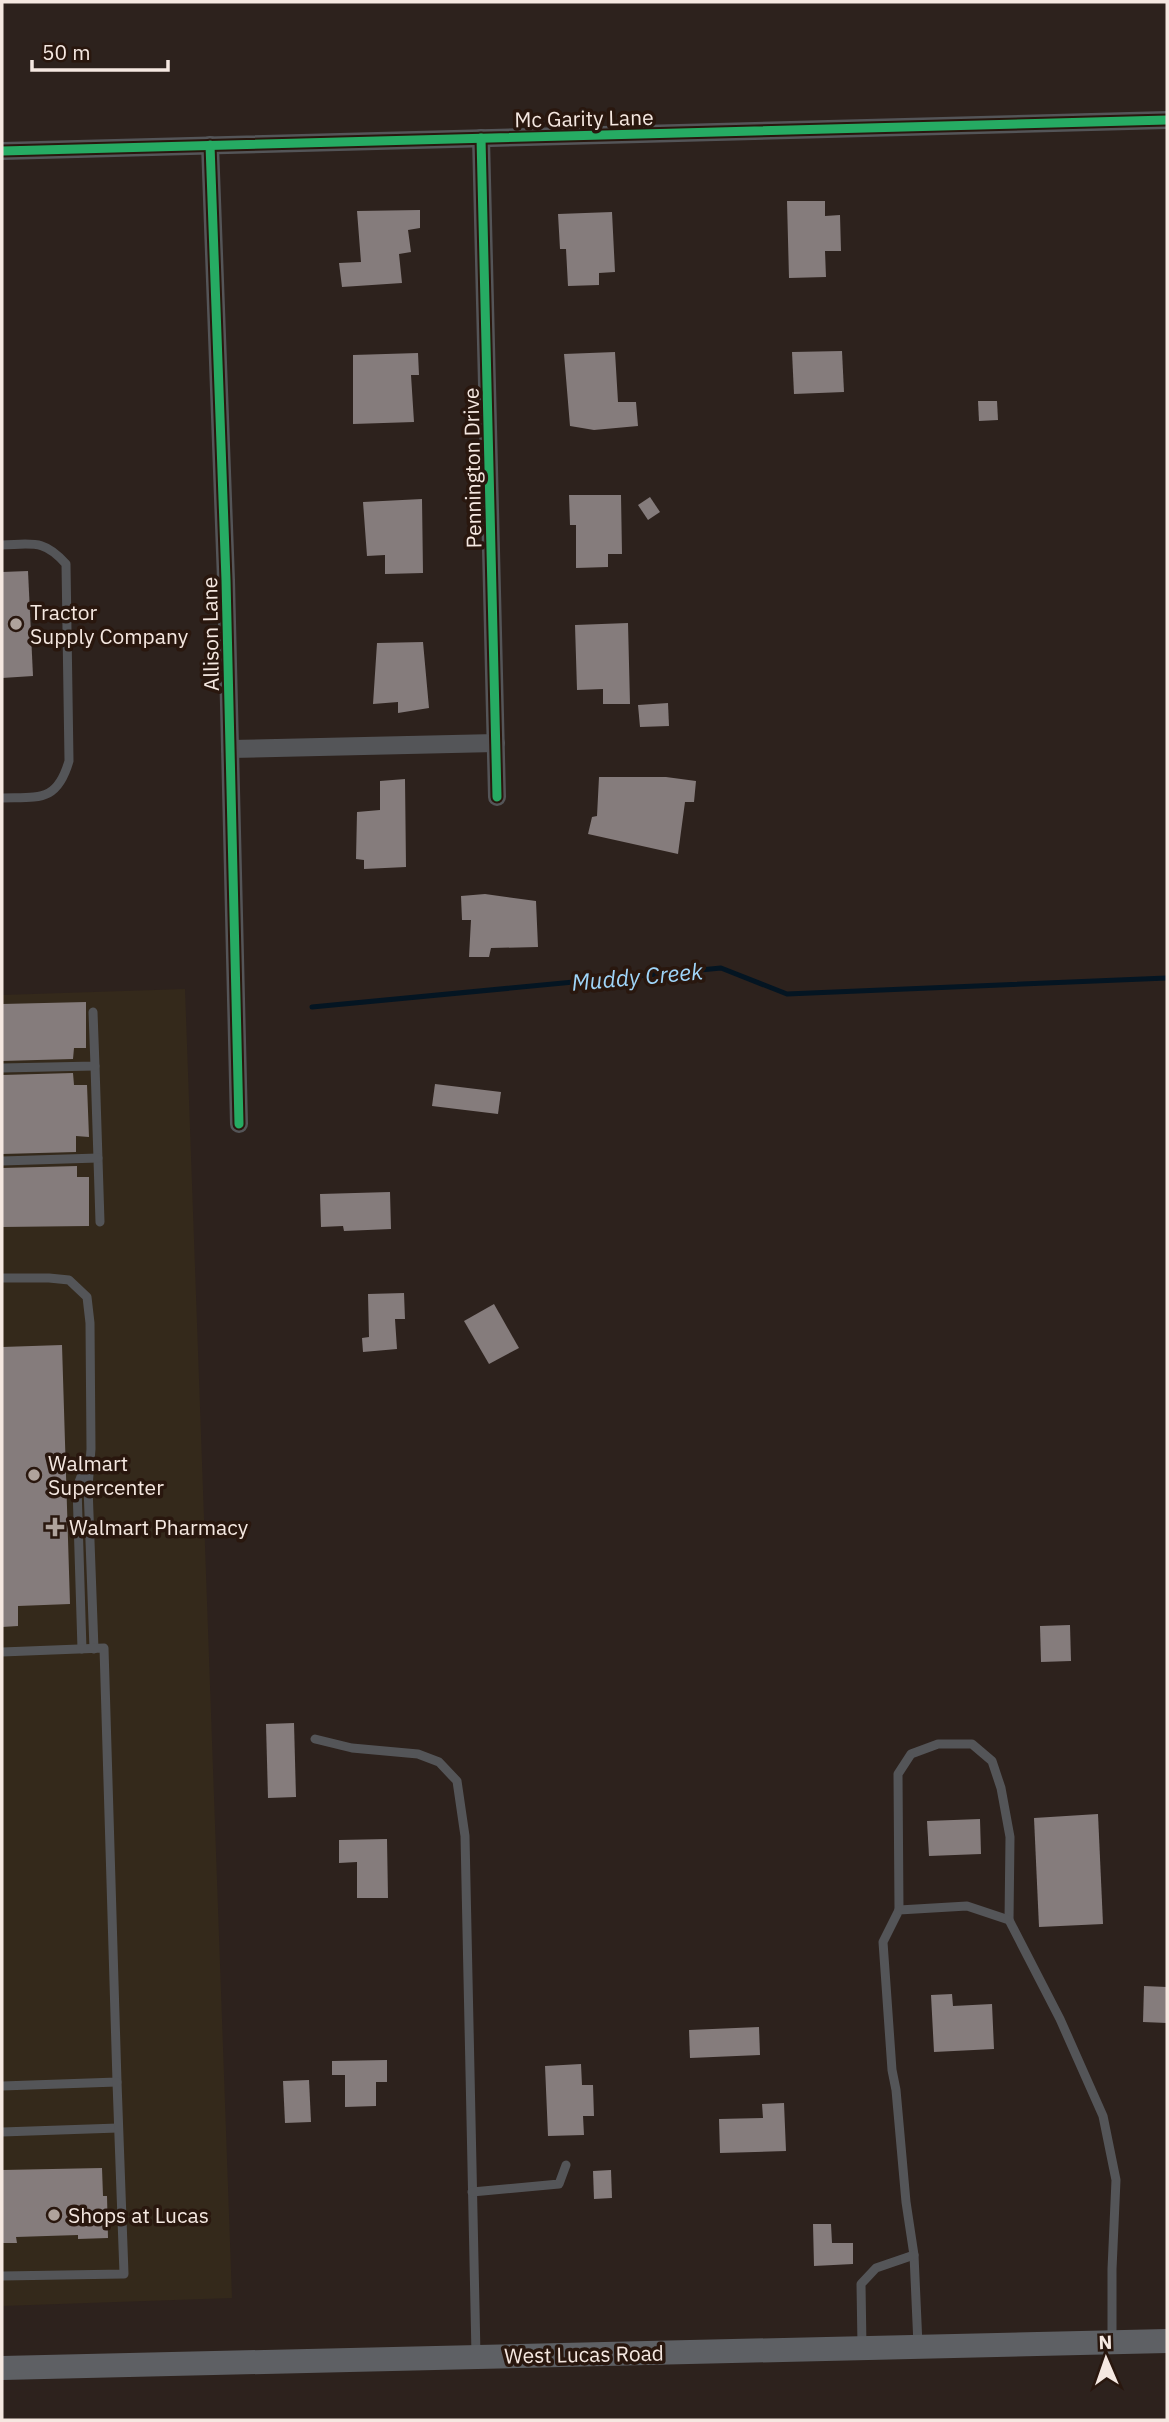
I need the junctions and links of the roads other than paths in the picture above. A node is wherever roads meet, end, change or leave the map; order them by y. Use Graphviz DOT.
graph roads {
  1 [pos="1167,120"];
  2 [pos="481,138"];
  3 [pos="210,145"];
  4 [pos="2,151"];
  5 [pos="2,545"];
  6 [pos="496,743"];
  7 [pos="230,749"];
  8 [pos="2,797"];
  9 [pos="497,797"];
  10 [pos="93,1012"];
  11 [pos="95,1066"];
  12 [pos="2,1068"];
  13 [pos="239,1124"];
  14 [pos="98,1158"];
  15 [pos="2,1161"];
  16 [pos="100,1222"];
  17 [pos="2,1278"];
  18 [pos="91,1449"];
  19 [pos="82,1649"];
  20 [pos="94,1649"];
  21 [pos="2,1652"];
  22 [pos="315,1739"];
  23 [pos="899,1910"];
  24 [pos="1009,1920"];
  25 [pos="117,2082"];
  26 [pos="2,2086"];
  27 [pos="118,2128"];
  28 [pos="2,2132"];
  29 [pos="566,2165"];
  30 [pos="472,2192"];
  31 [pos="914,2255"];
  32 [pos="2,2276"];
  33 [pos="1167,2341"];
  34 [pos="1112,2342"];
  35 [pos="919,2347"];
  36 [pos="862,2348"];
  37 [pos="476,2357"];
  38 [pos="2,2368"];
  1 -- 2 [label="street, Mc Garity Lane"];
  2 -- 3 [label="street, Mc Garity Lane"];
  2 -- 6 [label="street, Pennington Drive"];
  3 -- 4 [label="street, Mc Garity Lane"];
  3 -- 7 [label="street, Allison Lane"];
  5 -- 8 [label="lane"];
  6 -- 7 [label="street"];
  6 -- 9 [label="street, Pennington Drive"];
  7 -- 13 [label="street, Allison Lane"];
  10 -- 11 [label="lane"];
  11 -- 12 [label="lane"];
  11 -- 14 [label="lane"];
  14 -- 15 [label="lane"];
  14 -- 16 [label="lane"];
  17 -- 18 [label="lane"];
  18 -- 19 [label="lane"];
  18 -- 20 [label="lane"];
  19 -- 20 [label="lane"];
  19 -- 21 [label="lane"];
  20 -- 25 [label="lane"];
  22 -- 30 [label="lane"];
  23 -- 24 [label="lane"];
  23 -- 24 [label="lane"];
  23 -- 31 [label="lane"];
  24 -- 34 [label="lane"];
  25 -- 26 [label="lane"];
  25 -- 27 [label="lane"];
  27 -- 28 [label="lane"];
  27 -- 32 [label="lane"];
  29 -- 30 [label="lane"];
  30 -- 37 [label="lane"];
  31 -- 35 [label="lane"];
  31 -- 36 [label="lane"];
  33 -- 34 [label="main road, West Lucas Road"];
  34 -- 35 [label="main road, West Lucas Road"];
  35 -- 36 [label="main road, West Lucas Road"];
  36 -- 37 [label="main road, West Lucas Road"];
  37 -- 38 [label="main road, West Lucas Road"];
}
